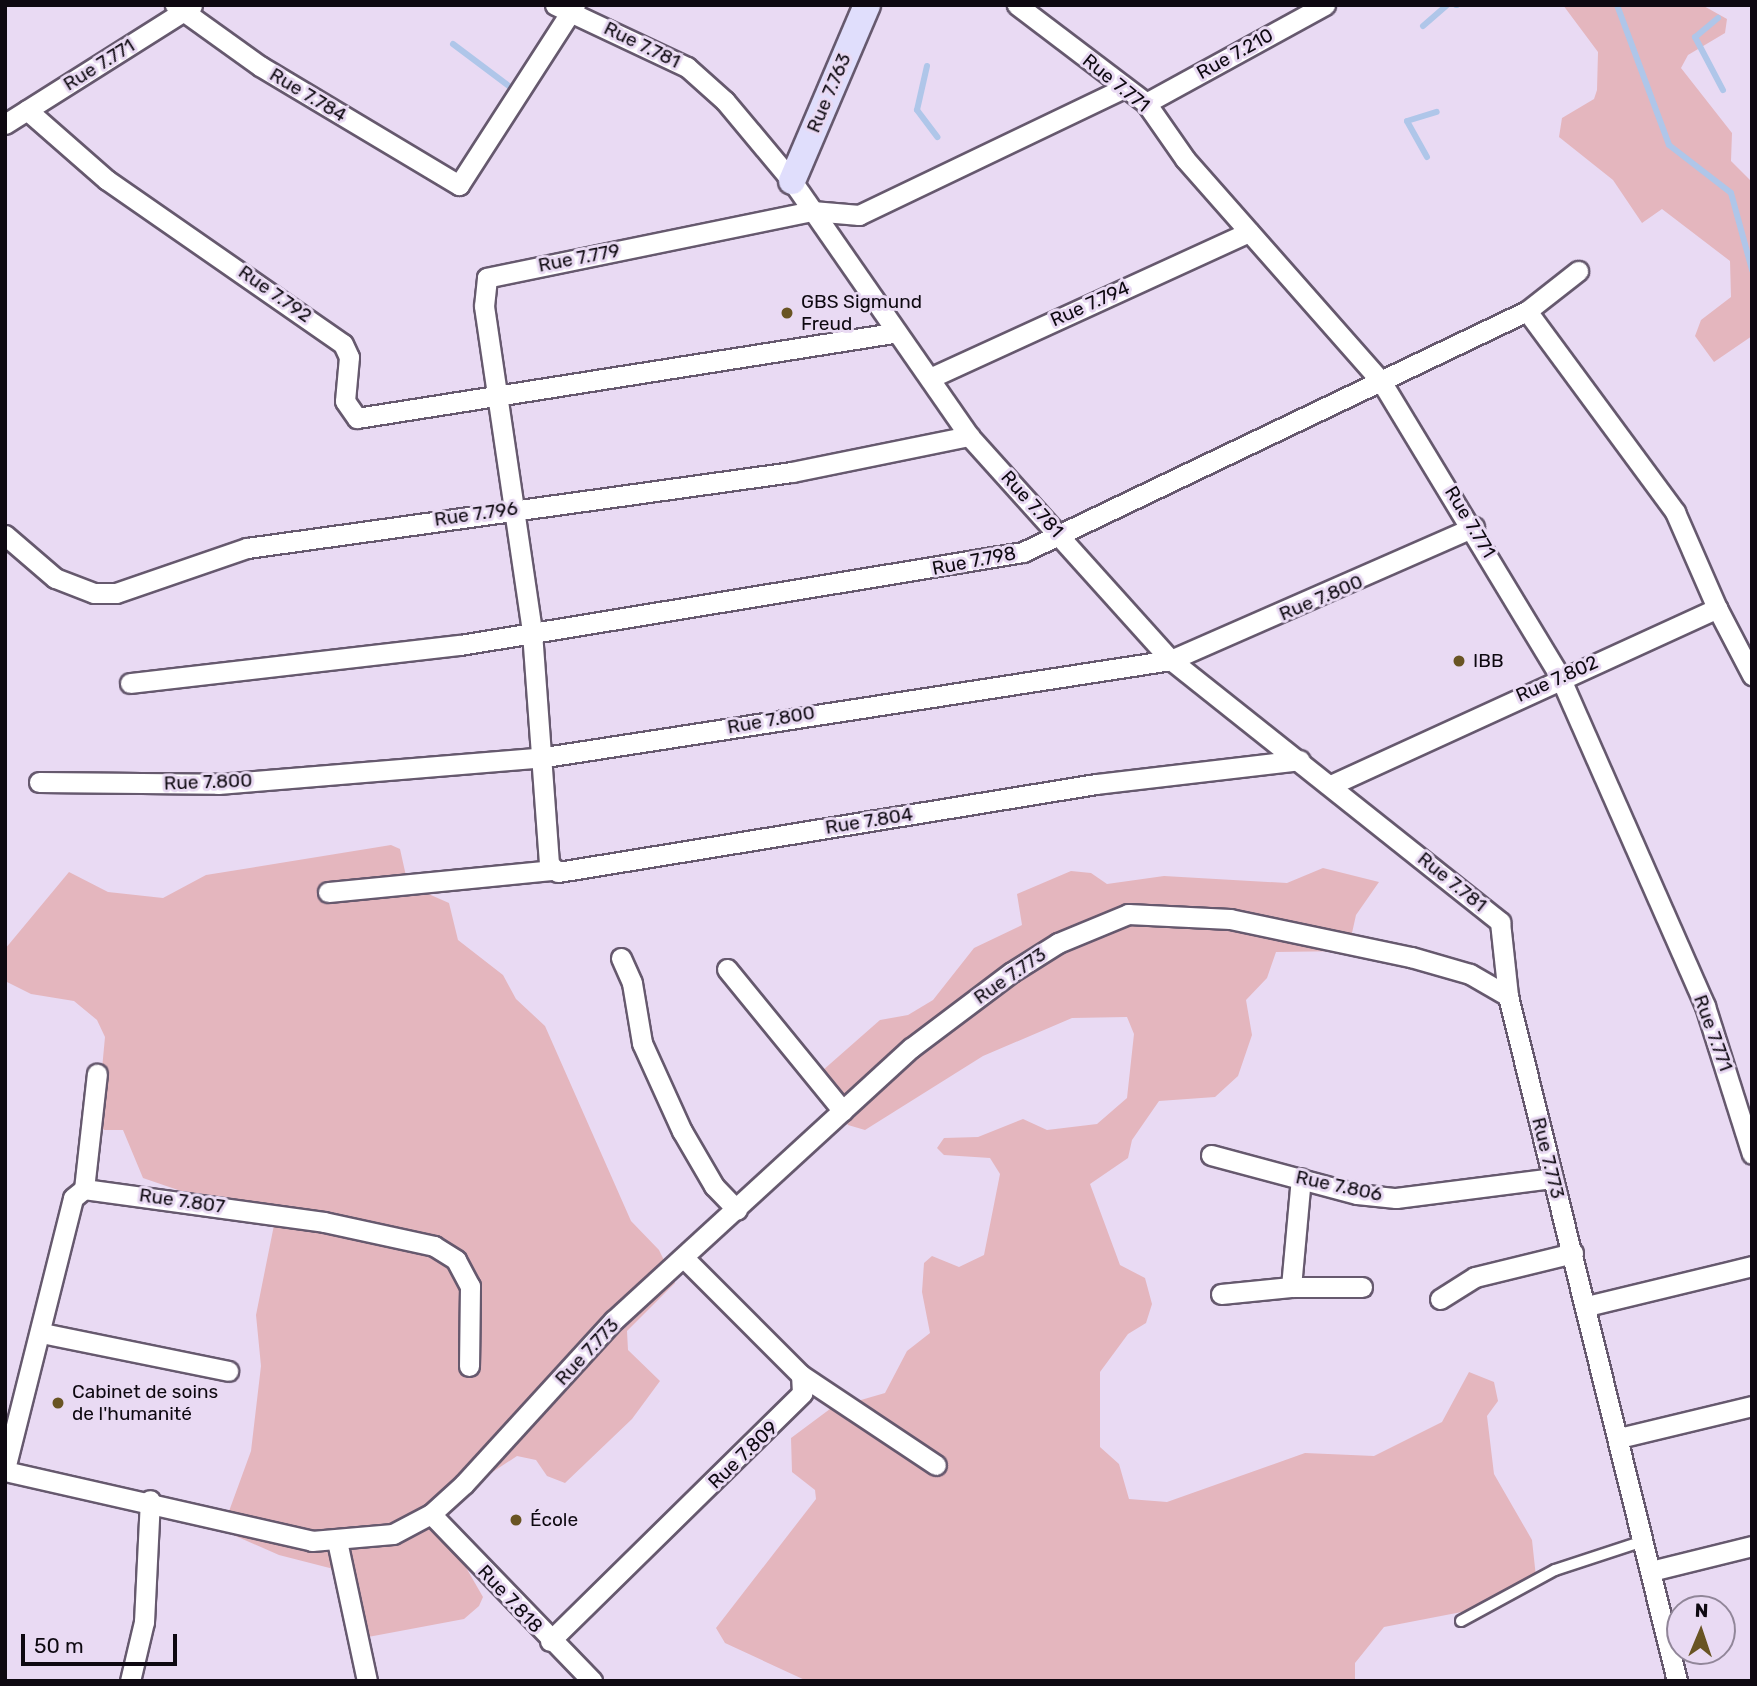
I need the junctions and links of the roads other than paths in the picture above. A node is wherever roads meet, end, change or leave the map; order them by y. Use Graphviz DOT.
graph roads {
  1 [pos="867,5"];
  2 [pos="1017,5"];
  3 [pos="1325,5"];
  4 [pos="184,8"];
  5 [pos="567,8"];
  6 [pos="1124,88"];
  7 [pos="1146,103"];
  8 [pos="27,110"];
  9 [pos="5,124"];
  10 [pos="792,181"];
  11 [pos="812,211"];
  12 [pos="1250,232"];
  13 [pos="1578,271"];
  14 [pos="1527,311"];
  15 [pos="893,333"];
  16 [pos="930,377"];
  17 [pos="1381,381"];
  18 [pos="499,396"];
  19 [pos="969,436"];
  20 [pos="518,508"];
  21 [pos="1474,527"];
  22 [pos="5,536"];
  23 [pos="1061,537"];
  24 [pos="1717,608"];
  25 [pos="532,632"];
  26 [pos="1171,660"];
  27 [pos="1752,675"];
  28 [pos="1560,677"];
  29 [pos="130,683"];
  30 [pos="545,757"];
  31 [pos="1300,760"];
  32 [pos="39,782"];
  33 [pos="1331,785"];
  34 [pos="552,870"];
  35 [pos="328,892"];
  36 [pos="621,958"];
  37 [pos="727,969"];
  38 [pos="1508,996"];
  39 [pos="97,1074"];
  40 [pos="843,1111"];
  41 [pos="1748,1122"];
  42 [pos="1211,1154"];
  43 [pos="1752,1154"];
  44 [pos="1301,1178"];
  45 [pos="1552,1178"];
  46 [pos="83,1189"];
  47 [pos="737,1210"];
  48 [pos="1573,1254"];
  49 [pos="685,1259"];
  50 [pos="1752,1266"];
  51 [pos="1291,1287"];
  52 [pos="1362,1287"];
  53 [pos="1221,1294"];
  54 [pos="1440,1299"];
  55 [pos="1587,1306"];
  56 [pos="42,1333"];
  57 [pos="469,1366"];
  58 [pos="228,1371"];
  59 [pos="801,1375"];
  60 [pos="1752,1406"];
  61 [pos="1619,1438"];
  62 [pos="936,1465"];
  63 [pos="5,1470"];
  64 [pos="150,1500"];
  65 [pos="431,1514"];
  66 [pos="337,1541"];
  67 [pos="1643,1541"];
  68 [pos="1752,1546"];
  69 [pos="1651,1571"];
  70 [pos="1461,1622"];
  71 [pos="550,1641"];
  72 [pos="130,1681"];
  73 [pos="367,1681"];
  74 [pos="592,1681"];
  75 [pos="1677,1681"];
  1 -- 10 [label="street, Rue 7.763"];
  2 -- 6 [label="street, Rue 7.771"];
  3 -- 7 [label="street, Rue 7.210"];
  4 -- 5 [label="street, Rue 7.784"];
  4 -- 8 [label="street, Rue 7.771"];
  5 -- 10 [label="street, Rue 7.781"];
  6 -- 7 [label="street, Rue 7.771"];
  6 -- 11 [label="street, Rue 7.779"];
  7 -- 12 [label="street, Rue 7.771"];
  8 -- 9 [label="street, Rue 7.771"];
  8 -- 18 [label="street, Rue 7.792"];
  10 -- 11 [label="street, Rue 7.781"];
  11 -- 15 [label="street, Rue 7.781"];
  11 -- 18 [label="street, Rue 7.779"];
  12 -- 16 [label="street, Rue 7.794"];
  12 -- 17 [label="street, Rue 7.771"];
  13 -- 14 [label="street, Rue 7.798"];
  14 -- 17 [label="street, Rue 7.798"];
  14 -- 24 [label="street"];
  15 -- 16 [label="street, Rue 7.781"];
  15 -- 18 [label="street"];
  16 -- 19 [label="street, Rue 7.781"];
  17 -- 21 [label="street, Rue 7.771"];
  17 -- 23 [label="street, Rue 7.798"];
  18 -- 20 [label="street, Rue 7.779"];
  19 -- 20 [label="street, Rue 7.796"];
  19 -- 23 [label="street, Rue 7.781"];
  20 -- 22 [label="street, Rue 7.796"];
  20 -- 25 [label="street, Rue 7.779"];
  21 -- 26 [label="street, Rue 7.800"];
  21 -- 28 [label="street, Rue 7.771"];
  23 -- 25 [label="street, Rue 7.798"];
  23 -- 26 [label="street, Rue 7.781"];
  24 -- 27 [label="street"];
  24 -- 28 [label="street, Rue 7.802"];
  25 -- 29 [label="street, Rue 7.798"];
  25 -- 30 [label="street, Rue 7.779"];
  26 -- 30 [label="street, Rue 7.800"];
  26 -- 31 [label="street, Rue 7.781"];
  28 -- 33 [label="street, Rue 7.802"];
  28 -- 41 [label="street, Rue 7.771"];
  30 -- 32 [label="street, Rue 7.800"];
  30 -- 34 [label="street"];
  31 -- 33 [label="street, Rue 7.781"];
  31 -- 34 [label="street, Rue 7.804"];
  33 -- 38 [label="street, Rue 7.781"];
  34 -- 35 [label="street, Rue 7.804"];
  36 -- 47 [label="street"];
  37 -- 40 [label="street"];
  38 -- 40 [label="street, Rue 7.773"];
  38 -- 45 [label="street, Rue 7.773"];
  39 -- 46 [label="street"];
  40 -- 47 [label="street, Rue 7.773"];
  41 -- 43 [label="street, Rue 7.771"];
  42 -- 44 [label="street, Rue 7.806"];
  44 -- 45 [label="street, Rue 7.806"];
  44 -- 51 [label="street"];
  45 -- 48 [label="street, Rue 7.773"];
  46 -- 56 [label="street"];
  46 -- 57 [label="street, Rue 7.807"];
  47 -- 49 [label="street, Rue 7.773"];
  48 -- 54 [label="street"];
  48 -- 55 [label="street, Rue 7.773"];
  49 -- 59 [label="street"];
  49 -- 65 [label="street, Rue 7.773"];
  50 -- 55 [label="street"];
  51 -- 52 [label="street"];
  51 -- 53 [label="street"];
  55 -- 61 [label="street, Rue 7.773"];
  56 -- 58 [label="street"];
  56 -- 63 [label="street"];
  59 -- 62 [label="street"];
  59 -- 71 [label="street, Rue 7.809"];
  60 -- 61 [label="street"];
  61 -- 67 [label="street, Rue 7.773"];
  63 -- 64 [label="street, Rue 7.773"];
  64 -- 66 [label="street, Rue 7.773"];
  64 -- 72 [label="street"];
  65 -- 66 [label="street, Rue 7.773"];
  65 -- 71 [label="street, Rue 7.818"];
  66 -- 73 [label="street"];
  67 -- 69 [label="street, Rue 7.773"];
  67 -- 70 [label="lane"];
  68 -- 69 [label="street"];
  69 -- 75 [label="street, Rue 7.773"];
  71 -- 74 [label="street, Rue 7.818"];
}
